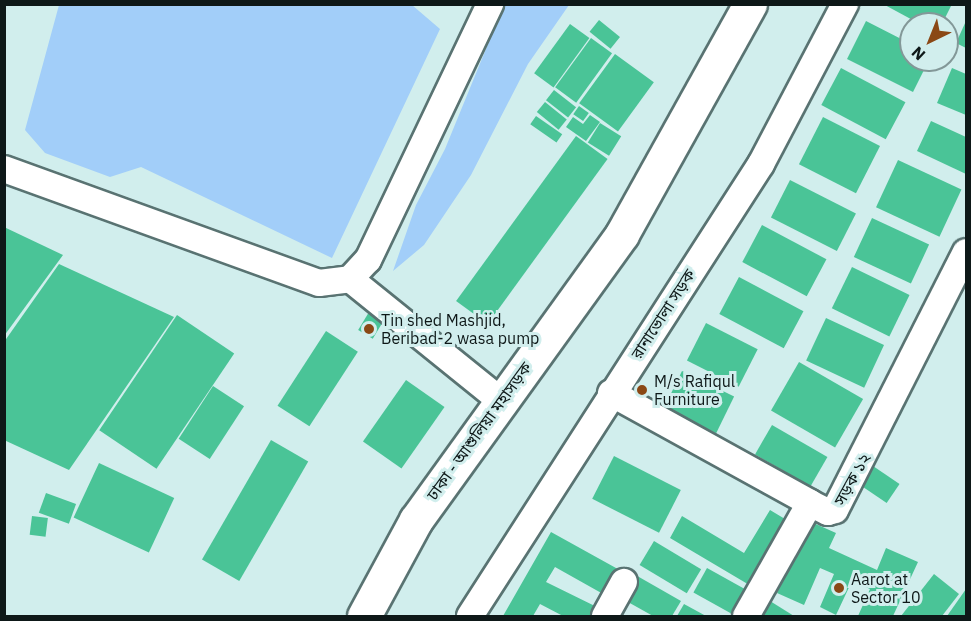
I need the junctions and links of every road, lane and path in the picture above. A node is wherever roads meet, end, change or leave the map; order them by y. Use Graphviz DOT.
graph roads {
  1 [pos="489,4"];
  2 [pos="750,4"];
  3 [pos="845,4"];
  4 [pos="4,169"];
  5 [pos="966,252"];
  6 [pos="350,279"];
  7 [pos="611,393"];
  8 [pos="501,401"];
  9 [pos="810,503"];
  10 [pos="624,582"];
  11 [pos="364,616"];
  12 [pos="470,616"];
  13 [pos="605,616"];
  14 [pos="746,616"];
  1 -- 6 [label="street"];
  2 -- 8 [label="highway, ঢাকা - আশুলিয়া মহাসড়ক"];
  3 -- 7 [label="street, রানাভোলা সড়ক"];
  4 -- 6 [label="street"];
  5 -- 9 [label="street, সড়ক ১২"];
  6 -- 8 [label="street"];
  7 -- 9 [label="street, সড়ক ১২"];
  7 -- 12 [label="street, রানাভোলা সড়ক"];
  8 -- 11 [label="highway, ঢাকা - আশুলিয়া মহাসড়ক"];
  9 -- 14 [label="street"];
  10 -- 13 [label="street"];
}
